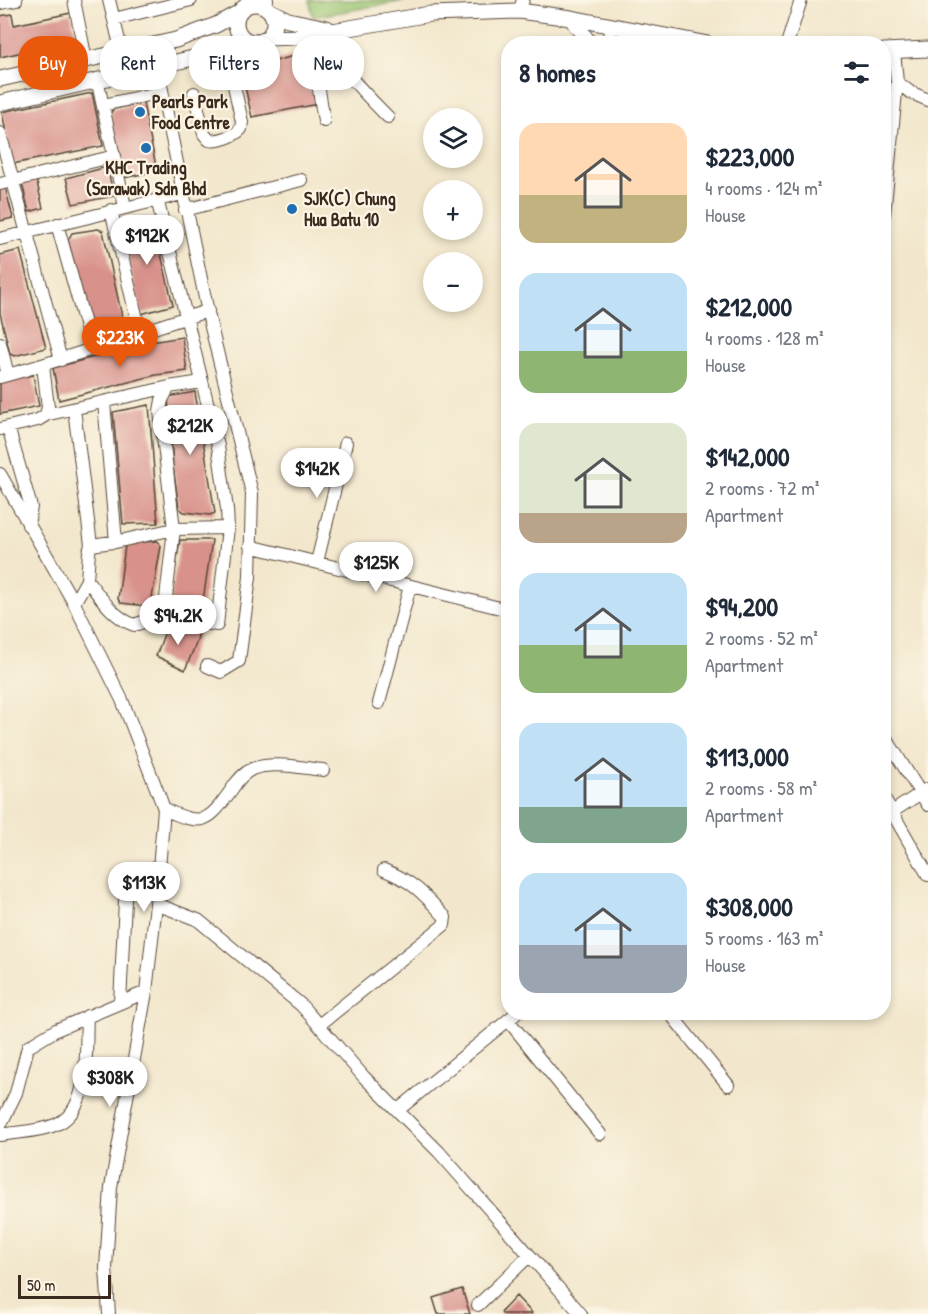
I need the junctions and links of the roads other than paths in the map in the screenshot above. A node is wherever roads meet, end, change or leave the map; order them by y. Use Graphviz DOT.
graph roads {
  1 [pos="74,0"];
  2 [pos="109,0"];
  3 [pos="191,0"];
  4 [pos="801,0"];
  5 [pos="244,6"];
  6 [pos="267,6"];
  7 [pos="521,6"];
  8 [pos="571,18"];
  9 [pos="114,19"];
  10 [pos="611,25"];
  11 [pos="333,29"];
  12 [pos="646,32"];
  13 [pos="310,34"];
  14 [pos="81,36"];
  15 [pos="118,36"];
  16 [pos="240,36"];
  17 [pos="269,36"];
  18 [pos="584,36"];
  19 [pos="609,36"];
  20 [pos="640,36"];
  21 [pos="667,36"];
  22 [pos="790,36"];
  23 [pos="280,38"];
  24 [pos="177,40"];
  25 [pos="928,49"];
  26 [pos="891,51"];
  27 [pos="891,59"];
  28 [pos="18,75"];
  29 [pos="100,78"];
  30 [pos="0,79"];
  31 [pos="97,79"];
  32 [pos="897,82"];
  33 [pos="235,90"];
  34 [pos="162,92"];
  35 [pos="194,93"];
  36 [pos="928,100"];
  37 [pos="0,103"];
  38 [pos="103,105"];
  39 [pos="388,117"];
  40 [pos="324,121"];
  41 [pos="0,133"];
  42 [pos="891,143"];
  43 [pos="115,156"];
  44 [pos="301,180"];
  45 [pos="14,181"];
  46 [pos="0,184"];
  47 [pos="182,194"];
  48 [pos="157,199"];
  49 [pos="125,207"];
  50 [pos="111,210"];
  51 [pos="185,210"];
  52 [pos="57,224"];
  53 [pos="27,232"];
  54 [pos="0,239"];
  55 [pos="208,311"];
  56 [pos="186,317"];
  57 [pos="140,332"];
  58 [pos="0,344"];
  59 [pos="92,349"];
  60 [pos="61,360"];
  61 [pos="43,366"];
  62 [pos="4,376"];
  63 [pos="202,382"];
  64 [pos="169,387"];
  65 [pos="104,402"];
  66 [pos="74,409"];
  67 [pos="45,415"];
  68 [pos="4,428"];
  69 [pos="346,443"];
  70 [pos="0,474"];
  71 [pos="28,525"];
  72 [pos="174,528"];
  73 [pos="228,528"];
  74 [pos="116,542"];
  75 [pos="91,545"];
  76 [pos="250,546"];
  77 [pos="317,562"];
  78 [pos="87,580"];
  79 [pos="410,586"];
  80 [pos="74,603"];
  81 [pos="501,608"];
  82 [pos="164,615"];
  83 [pos="207,666"];
  84 [pos="379,703"];
  85 [pos="891,745"];
  86 [pos="323,770"];
  87 [pos="925,791"];
  88 [pos="928,804"];
  89 [pos="164,809"];
  90 [pos="892,812"];
  91 [pos="384,870"];
  92 [pos="928,875"];
  93 [pos="126,880"];
  94 [pos="156,904"];
  95 [pos="146,992"];
  96 [pos="120,1003"];
  97 [pos="87,1016"];
  98 [pos="508,1020"];
  99 [pos="516,1020"];
  100 [pos="675,1020"];
  101 [pos="320,1025"];
  102 [pos="728,1085"];
  103 [pos="398,1110"];
  104 [pos="0,1126"];
  105 [pos="600,1134"];
  106 [pos="0,1135"];
  107 [pos="529,1256"];
  108 [pos="478,1305"];
  109 [pos="109,1314"];
  110 [pos="580,1314"];
  1 -- 14 [label="street"];
  2 -- 9 [label="street"];
  3 -- 9 [label="street"];
  4 -- 22 [label="street"];
  5 -- 6 [label="main road"];
  5 -- 16 [label="main road"];
  5 -- 24 [label="main road"];
  6 -- 11 [label="main road"];
  6 -- 17 [label="main road"];
  7 -- 8 [label="main road"];
  7 -- 11 [label="main road"];
  8 -- 10 [label="main road"];
  8 -- 18 [label="main road"];
  9 -- 15 [label="street"];
  10 -- 12 [label="main road"];
  10 -- 19 [label="street"];
  11 -- 13 [label="main road"];
  11 -- 39 [label="street"];
  12 -- 20 [label="main road"];
  12 -- 21 [label="main road"];
  13 -- 23 [label="main road"];
  13 -- 40 [label="street"];
  25 -- 26 [label="main road"];
  27 -- 32 [label="street"];
  28 -- 30 [label="main road"];
  29 -- 31 [label="main road"];
  31 -- 37 [label="main road"];
  31 -- 38 [label="street"];
  32 -- 36 [label="street"];
  32 -- 42 [label="street"];
  33 -- 35 [label="street"];
  34 -- 38 [label="street"];
  34 -- 47 [label="street"];
  38 -- 43 [label="street"];
  41 -- 45 [label="street"];
  43 -- 45 [label="street"];
  43 -- 49 [label="street"];
  44 -- 51 [label="street"];
  45 -- 46 [label="street"];
  45 -- 53 [label="street"];
  47 -- 48 [label="street"];
  47 -- 51 [label="street"];
  48 -- 49 [label="street"];
  48 -- 56 [label="street"];
  49 -- 50 [label="street"];
  50 -- 52 [label="street"];
  50 -- 57 [label="street"];
  51 -- 55 [label="street"];
  52 -- 53 [label="street"];
  52 -- 59 [label="street"];
  53 -- 54 [label="street"];
  53 -- 60 [label="street"];
  55 -- 56 [label="street"];
  55 -- 76 [label="street"];
  56 -- 57 [label="street"];
  56 -- 63 [label="street"];
  57 -- 59 [label="street"];
  58 -- 62 [label="street"];
  59 -- 60 [label="street"];
  60 -- 61 [label="street"];
  61 -- 62 [label="street"];
  61 -- 67 [label="street"];
  63 -- 64 [label="street"];
  63 -- 73 [label="street"];
  64 -- 65 [label="street"];
  64 -- 72 [label="street"];
  65 -- 66 [label="street"];
  65 -- 74 [label="street"];
  66 -- 67 [label="street"];
  66 -- 75 [label="street"];
  67 -- 68 [label="street"];
  68 -- 71 [label="street"];
  69 -- 77 [label="street"];
  70 -- 71 [label="street"];
  71 -- 80 [label="street"];
  72 -- 73 [label="street"];
  72 -- 74 [label="street"];
  72 -- 82 [label="street"];
  73 -- 82 [label="street"];
  74 -- 75 [label="street"];
  75 -- 78 [label="street"];
  76 -- 77 [label="street"];
  76 -- 83 [label="street"];
  77 -- 79 [label="street"];
  78 -- 80 [label="street"];
  78 -- 82 [label="street"];
  79 -- 81 [label="street"];
  79 -- 84 [label="street"];
  80 -- 89 [label="street"];
  85 -- 87 [label="street"];
  86 -- 89 [label="street"];
  87 -- 88 [label="street"];
  87 -- 90 [label="street"];
  89 -- 94 [label="street"];
  90 -- 92 [label="street"];
  91 -- 101 [label="street"];
  93 -- 96 [label="street"];
  94 -- 95 [label="street"];
  94 -- 101 [label="street"];
  95 -- 96 [label="street"];
  95 -- 109 [label="street"];
  96 -- 97 [label="street"];
  97 -- 104 [label="street"];
  97 -- 106 [label="street"];
  98 -- 103 [label="street"];
  99 -- 105 [label="street"];
  100 -- 102 [label="street"];
  101 -- 103 [label="street"];
  103 -- 107 [label="street"];
  107 -- 108 [label="street"];
  107 -- 110 [label="street"];
}
